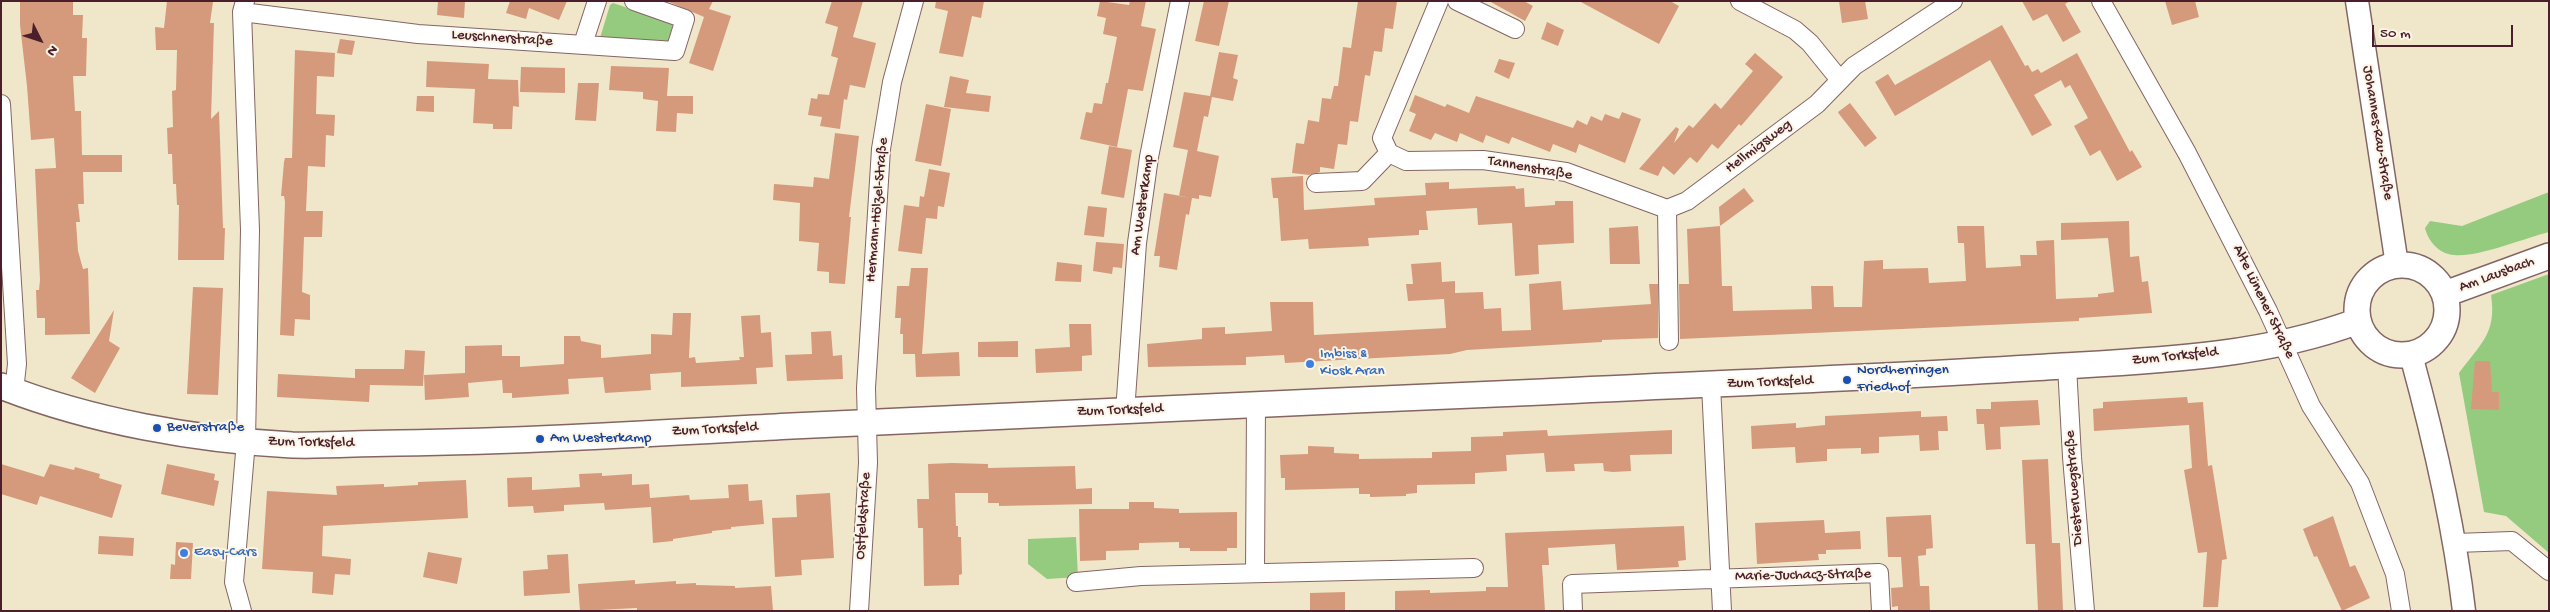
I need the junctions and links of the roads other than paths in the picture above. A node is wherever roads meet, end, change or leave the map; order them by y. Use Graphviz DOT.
graph roads {
  1 [pos="597,1"];
  2 [pos="634,1"];
  3 [pos="914,1"];
  4 [pos="1180,1"];
  5 [pos="1439,1"];
  6 [pos="1457,1"];
  7 [pos="1740,1"];
  8 [pos="1953,1"];
  9 [pos="2101,1"];
  10 [pos="2357,1"];
  11 [pos="243,6"];
  12 [pos="1515,29"];
  13 [pos="582,44"];
  14 [pos="1840,80"];
  15 [pos="1,104"];
  16 [pos="1389,154"];
  17 [pos="1316,183"];
  18 [pos="1667,209"];
  19 [pos="2549,256"];
  20 [pos="2397,265"];
  21 [pos="2445,294"];
  22 [pos="2358,321"];
  23 [pos="1669,341"];
  24 [pos="2284,343"];
  25 [pos="2411,354"];
  26 [pos="2067,366"];
  27 [pos="1711,385"];
  28 [pos="8,389"];
  29 [pos="1256,405"];
  30 [pos="1125,412"];
  31 [pos="867,422"];
  32 [pos="246,441"];
  33 [pos="2456,543"];
  34 [pos="1474,568"];
  35 [pos="2549,571"];
  36 [pos="1255,573"];
  37 [pos="1721,578"];
  38 [pos="1076,582"];
  39 [pos="242,611"];
  40 [pos="859,611"];
  41 [pos="1573,611"];
  42 [pos="1722,611"];
  43 [pos="1881,611"];
  44 [pos="2085,611"];
  45 [pos="2401,611"];
  46 [pos="2464,611"];
  1 -- 13 [label="street"];
  2 -- 13 [label="street, Leuschnerstraße"];
  3 -- 31 [label="street, Hermann-Hölzel-Straße"];
  4 -- 30 [label="street, Am Westerkamp"];
  5 -- 16 [label="street"];
  6 -- 12 [label="street"];
  7 -- 14 [label="street"];
  8 -- 14 [label="street, Hellmigsweg"];
  9 -- 24 [label="street, Alte Lünener Straße"];
  10 -- 20 [label="street, Johannes-Rau-Straße"];
  11 -- 13 [label="street, Leuschnerstraße"];
  11 -- 32 [label="street"];
  14 -- 18 [label="street, Hellmigsweg"];
  15 -- 28 [label="street"];
  16 -- 17 [label="street"];
  16 -- 18 [label="street, Tannenstraße"];
  18 -- 23 [label="street"];
  19 -- 21 [label="main road, Am Lausbach"];
  20 -- 21 [label="main road"];
  20 -- 22 [label="main road"];
  21 -- 25 [label="main road"];
  22 -- 24 [label="main road"];
  22 -- 25 [label="main road"];
  24 -- 26 [label="main road, Zum Torksfeld"];
  24 -- 45 [label="street, Alte Lünener Straße"];
  25 -- 33 [label="street"];
  26 -- 27 [label="main road, Zum Torksfeld"];
  26 -- 44 [label="street, Diesterwegstraße"];
  27 -- 29 [label="main road, Zum Torksfeld"];
  27 -- 37 [label="street, Marie-Juchacz-Straße"];
  28 -- 32 [label="main road, Zum Torksfeld"];
  29 -- 30 [label="main road, Zum Torksfeld"];
  29 -- 36 [label="street"];
  30 -- 31 [label="main road, Zum Torksfeld"];
  31 -- 32 [label="main road, Zum Torksfeld"];
  31 -- 40 [label="street, Ostfeldstraße"];
  32 -- 39 [label="street"];
  33 -- 35 [label="street"];
  33 -- 46 [label="street"];
  34 -- 36 [label="street"];
  36 -- 38 [label="street"];
  37 -- 41 [label="street, Marie-Juchacz-Straße"];
  37 -- 42 [label="street, Marie-Juchacz-Straße"];
  37 -- 43 [label="street, Marie-Juchacz-Straße"];
}
